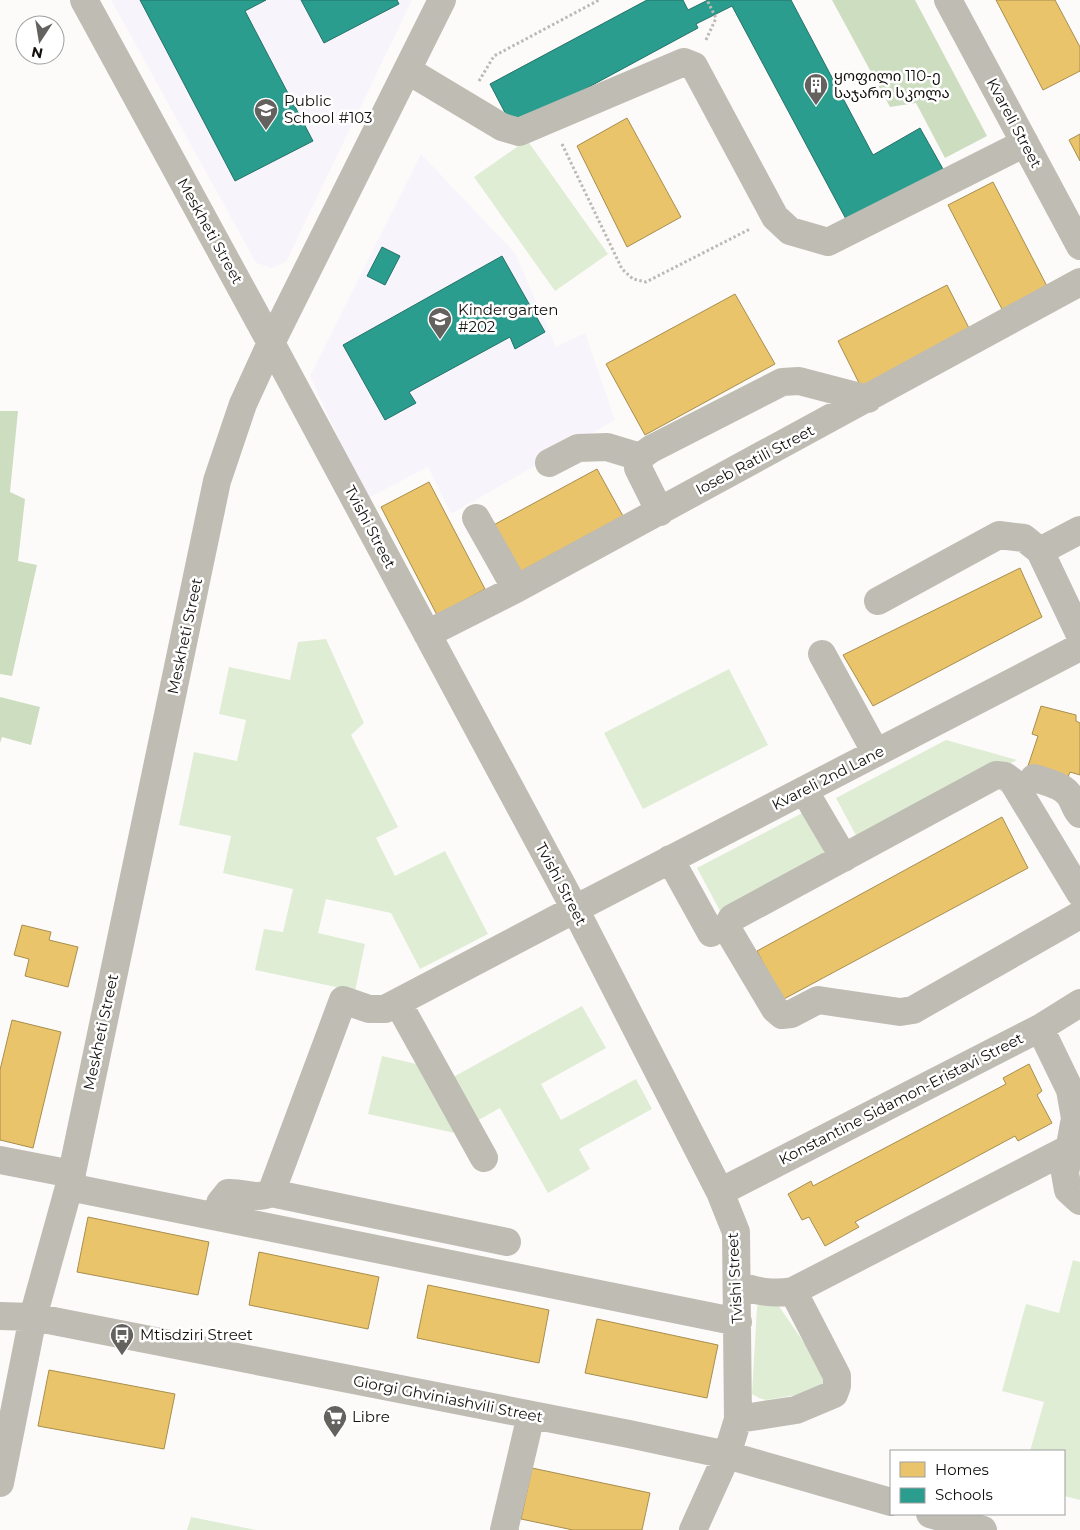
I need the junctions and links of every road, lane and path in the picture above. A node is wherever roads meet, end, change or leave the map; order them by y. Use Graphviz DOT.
graph roads {
  1 [pos="84,0"];
  2 [pos="599,0"];
  3 [pos="707,0"];
  4 [pos="948,0"];
  5 [pos="439,1"];
  6 [pos="694,66"];
  7 [pos="407,70"];
  8 [pos="464,105"];
  9 [pos="550,119"];
  10 [pos="1025,143"];
  11 [pos="775,217"];
  12 [pos="1080,246"];
  13 [pos="1080,282"];
  14 [pos="271,343"];
  15 [pos="868,399"];
  16 [pos="640,457"];
  17 [pos="549,463"];
  18 [pos="660,512"];
  19 [pos="476,518"];
  20 [pos="1080,530"];
  21 [pos="1040,552"];
  22 [pos="516,589"];
  23 [pos="878,601"];
  24 [pos="427,634"];
  25 [pos="1080,635"];
  26 [pos="1080,647"];
  27 [pos="822,654"];
  28 [pos="876,753"];
  29 [pos="1034,778"];
  30 [pos="804,790"];
  31 [pos="1080,814"];
  32 [pos="844,858"];
  33 [pos="670,859"];
  34 [pos="1080,893"];
  35 [pos="575,909"];
  36 [pos="1080,915"];
  37 [pos="711,933"];
  38 [pos="398,1002"];
  39 [pos="1080,1003"];
  40 [pos="1040,1028"];
  41 [pos="1070,1148"];
  42 [pos="484,1158"];
  43 [pos="0,1160"];
  44 [pos="70,1180"];
  45 [pos="720,1192"];
  46 [pos="271,1193"];
  47 [pos="1080,1201"];
  48 [pos="218,1217"];
  49 [pos="507,1242"];
  50 [pos="737,1285"];
  51 [pos="793,1291"];
  52 [pos="0,1316"];
  53 [pos="33,1317"];
  54 [pos="738,1322"];
  55 [pos="530,1415"];
  56 [pos="738,1419"];
  57 [pos="727,1455"];
  58 [pos="0,1483"];
  59 [pos="890,1502"];
  60 [pos="922,1515"];
  61 [pos="933,1515"];
  62 [pos="505,1530"];
  63 [pos="694,1530"];
  64 [pos="929,1530"];
  65 [pos="982,1530"];
  1 -- 14 [label="street, Meskheti Street"];
  2 -- 8 [label="path"];
  3 -- 6 [label="path"];
  4 -- 10 [label="street, Kvareli Street"];
  5 -- 7 [label="street"];
  6 -- 9 [label="street"];
  6 -- 11 [label="street"];
  7 -- 8 [label="street"];
  7 -- 14 [label="street"];
  8 -- 9 [label="street"];
  9 -- 11 [label="path"];
  10 -- 11 [label="street"];
  10 -- 12 [label="street, Kvareli Street"];
  13 -- 15 [label="street, Ioseb Ratili Street"];
  14 -- 24 [label="street, Tvishi Street"];
  14 -- 44 [label="street, Meskheti Street"];
  15 -- 16 [label="street"];
  15 -- 18 [label="street, Ioseb Ratili Street"];
  16 -- 17 [label="street"];
  16 -- 18 [label="street"];
  18 -- 22 [label="street, Ioseb Ratili Street"];
  19 -- 22 [label="street"];
  20 -- 21 [label="street"];
  21 -- 23 [label="street"];
  21 -- 25 [label="street"];
  22 -- 24 [label="street, Ioseb Ratili Street"];
  24 -- 35 [label="street, Tvishi Street"];
  26 -- 28 [label="street, Kvareli 2nd Lane"];
  27 -- 28 [label="street"];
  28 -- 30 [label="street, Kvareli 2nd Lane"];
  29 -- 31 [label="street"];
  30 -- 32 [label="street"];
  30 -- 33 [label="street, Kvareli 2nd Lane"];
  32 -- 34 [label="street"];
  32 -- 36 [label="street"];
  33 -- 35 [label="street, Kvareli 2nd Lane"];
  33 -- 37 [label="street"];
  35 -- 38 [label="street, Kvareli 2nd Lane"];
  35 -- 45 [label="street, Tvishi Street"];
  38 -- 42 [label="street"];
  38 -- 46 [label="street, Kvareli 2nd Lane"];
  39 -- 40 [label="street, Konstantine Sidamon-Eristavi Street"];
  40 -- 41 [label="street"];
  40 -- 45 [label="street, Konstantine Sidamon-Eristavi Street"];
  41 -- 47 [label="street"];
  41 -- 51 [label="street"];
  43 -- 44 [label="street"];
  44 -- 48 [label="street"];
  44 -- 53 [label="street, Meskheti Street"];
  45 -- 50 [label="street, Tvishi Street"];
  46 -- 48 [label="street"];
  46 -- 49 [label="street"];
  48 -- 54 [label="street"];
  50 -- 51 [label="street"];
  50 -- 54 [label="street, Tvishi Street"];
  51 -- 56 [label="street"];
  52 -- 53 [label="street, Giorgi Ghviniashvili Street"];
  53 -- 55 [label="street, Giorgi Ghviniashvili Street"];
  53 -- 58 [label="street"];
  54 -- 56 [label="street, Tvishi Street"];
  55 -- 57 [label="street, Giorgi Ghviniashvili Street"];
  55 -- 62 [label="street"];
  56 -- 57 [label="street, Tvishi Street"];
  57 -- 59 [label="street, Giorgi Ghviniashvili Street"];
  57 -- 63 [label="street, Tvishi Street"];
  60 -- 64 [label="street"];
  61 -- 65 [label="street"];
}
